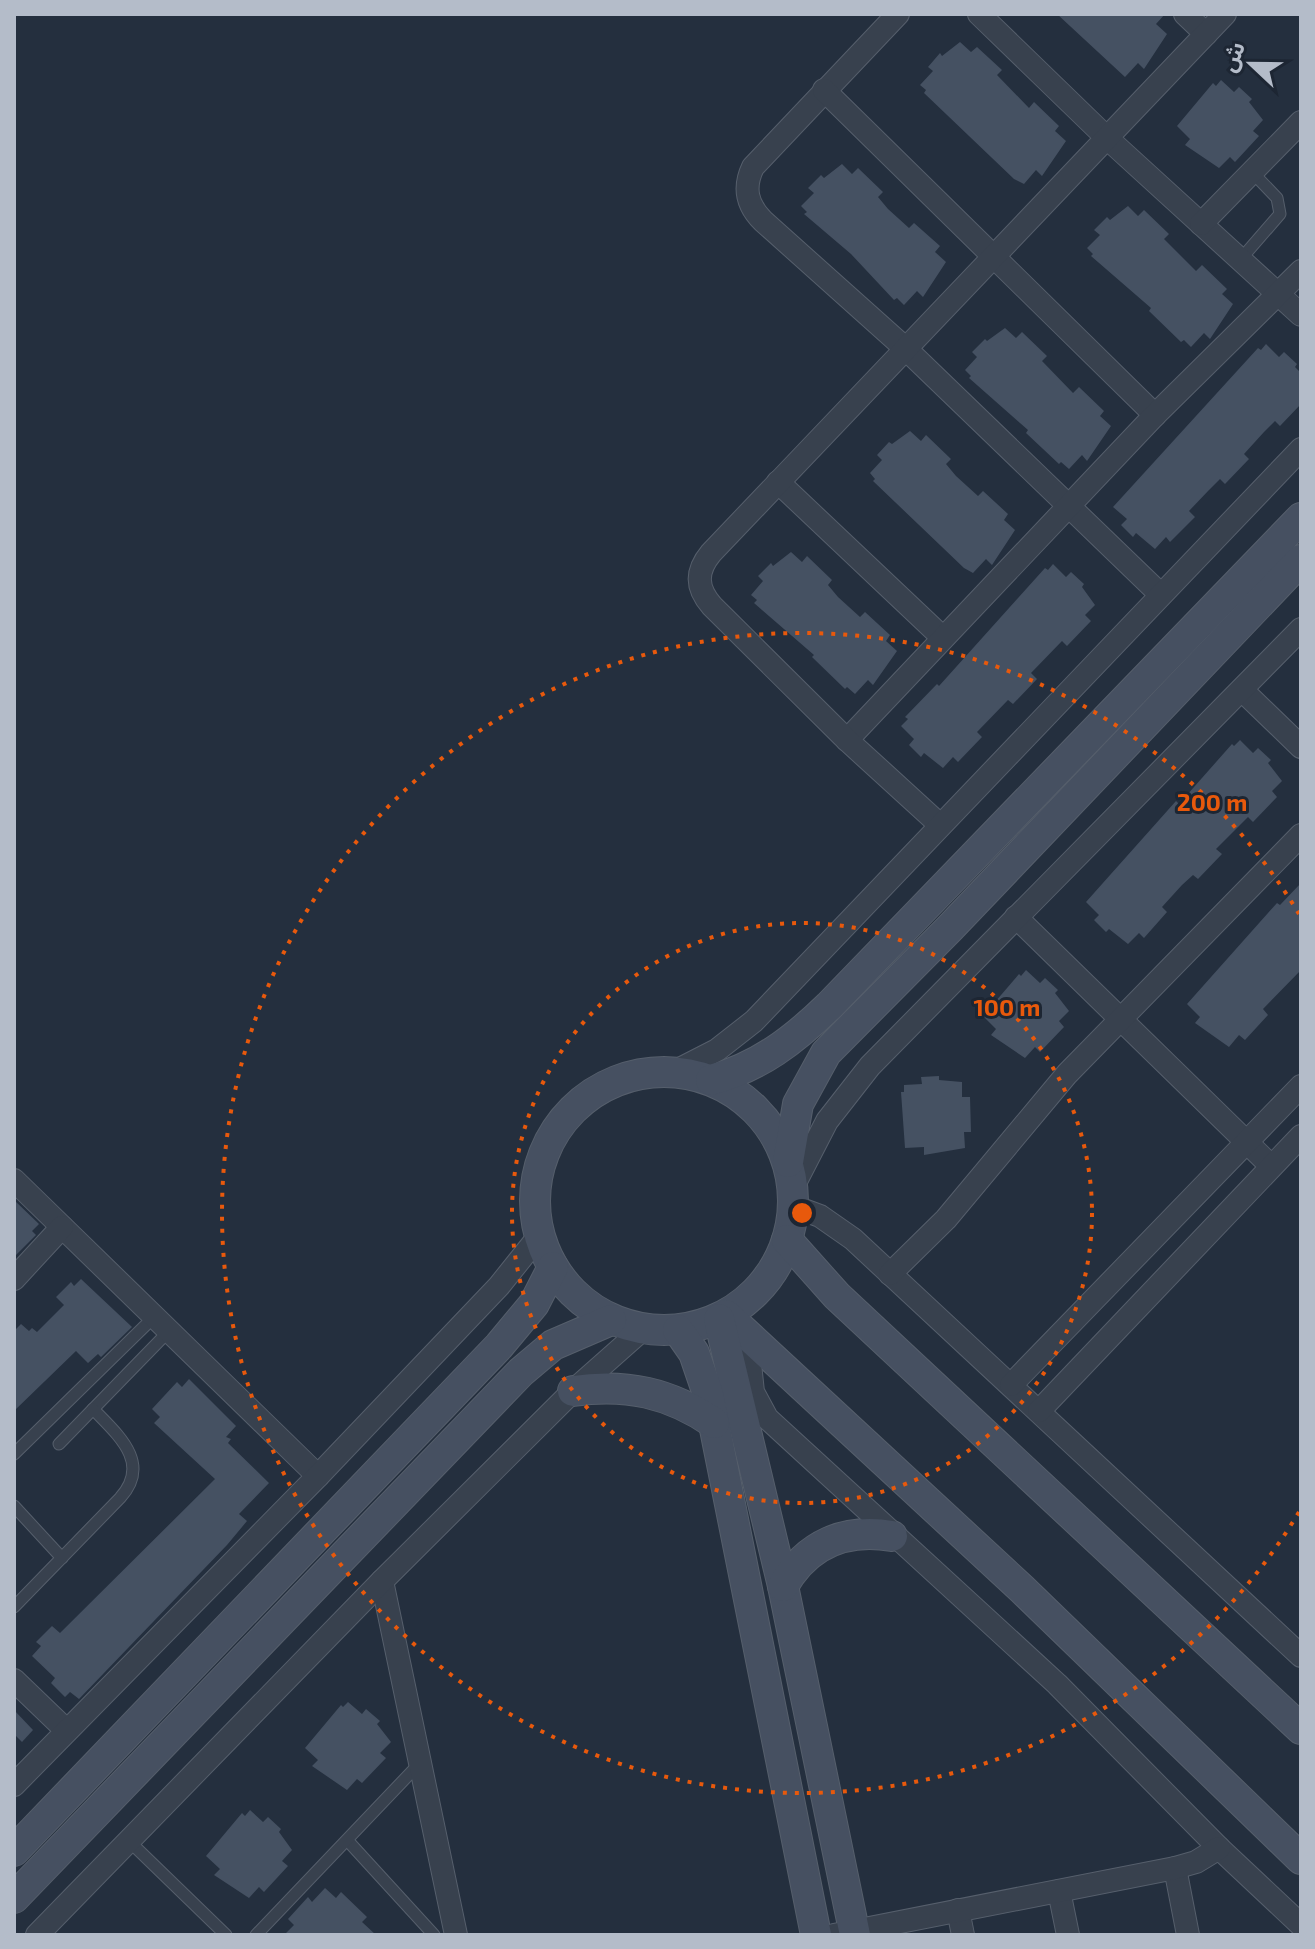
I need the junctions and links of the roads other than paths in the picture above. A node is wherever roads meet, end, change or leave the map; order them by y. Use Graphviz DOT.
graph roads {
  1 [pos="898,14"];
  2 [pos="979,14"];
  3 [pos="1185,14"];
  4 [pos="1225,14"];
  5 [pos="1206,34"];
  6 [pos="824,90"];
  7 [pos="1301,122"];
  8 [pos="1107,138"];
  9 [pos="1252,172"];
  10 [pos="1201,224"];
  11 [pos="994,257"];
  12 [pos="1240,260"];
  13 [pos="1301,271"];
  14 [pos="1277,294"];
  15 [pos="1301,315"];
  16 [pos="906,349"];
  17 [pos="1155,415"];
  18 [pos="1301,449"];
  19 [pos="778,482"];
  20 [pos="1070,505"];
  21 [pos="1301,518"];
  22 [pos="1301,560"];
  23 [pos="1160,594"];
  24 [pos="1301,629"];
  25 [pos="943,638"];
  26 [pos="1242,690"];
  27 [pos="847,740"];
  28 [pos="1301,747"];
  29 [pos="939,824"];
  30 [pos="1301,835"];
  31 [pos="1016,917"];
  32 [pos="1120,1020"];
  33 [pos="674,1072"];
  34 [pos="711,1080"];
  35 [pos="1301,1086"];
  36 [pos="1301,1136"];
  37 [pos="1247,1142"];
  38 [pos="1271,1166"];
  39 [pos="14,1180"];
  40 [pos="791,1185"];
  41 [pos="62,1227"];
  42 [pos="539,1236"];
  43 [pos="787,1240"];
  44 [pos="553,1267"];
  45 [pos="890,1274"];
  46 [pos="14,1279"];
  47 [pos="611,1320"];
  48 [pos="731,1323"];
  49 [pos="161,1324"];
  50 [pos="643,1329"];
  51 [pos="678,1330"];
  52 [pos="1011,1385"];
  53 [pos="573,1391"];
  54 [pos="93,1409"];
  55 [pos="1039,1411"];
  56 [pos="714,1423"];
  57 [pos="59,1444"];
  58 [pos="14,1454"];
  59 [pos="318,1476"];
  60 [pos="14,1506"];
  61 [pos="892,1536"];
  62 [pos="62,1558"];
  63 [pos="382,1581"];
  64 [pos="783,1586"];
  65 [pos="14,1607"];
  66 [pos="1301,1656"];
  67 [pos="14,1680"];
  68 [pos="1301,1729"];
  69 [pos="66,1730"];
  70 [pos="420,1763"];
  71 [pos="14,1785"];
  72 [pos="128,1840"];
  73 [pos="348,1841"];
  74 [pos="1219,1848"];
  75 [pos="14,1851"];
  76 [pos="1301,1859"];
  77 [pos="1175,1868"];
  78 [pos="1059,1891"];
  79 [pos="14,1898"];
  80 [pos="958,1910"];
  81 [pos="1301,1925"];
  82 [pos="848,1933"];
  83 [pos="259,1934"];
  84 [pos="37,1935"];
  85 [pos="226,1935"];
  86 [pos="434,1935"];
  87 [pos="456,1935"];
  88 [pos="816,1935"];
  89 [pos="963,1935"];
  90 [pos="1068,1935"];
  91 [pos="1188,1935"];
  1 -- 6 [label="street"];
  2 -- 8 [label="street"];
  3 -- 5 [label="street"];
  4 -- 5 [label="street"];
  5 -- 8 [label="street"];
  6 -- 11 [label="street"];
  6 -- 16 [label="street"];
  7 -- 9 [label="street"];
  8 -- 10 [label="street"];
  8 -- 11 [label="street"];
  9 -- 10 [label="street"];
  9 -- 12 [label="lane"];
  10 -- 12 [label="street"];
  11 -- 16 [label="street"];
  11 -- 17 [label="street"];
  12 -- 14 [label="street"];
  13 -- 14 [label="street"];
  14 -- 15 [label="street"];
  14 -- 17 [label="street"];
  16 -- 19 [label="street"];
  16 -- 20 [label="street"];
  17 -- 20 [label="street"];
  18 -- 23 [label="street"];
  19 -- 25 [label="street"];
  19 -- 27 [label="street"];
  20 -- 23 [label="street"];
  20 -- 25 [label="street"];
  21 -- 34 [label="street"];
  22 -- 40 [label="street"];
  23 -- 29 [label="street"];
  24 -- 26 [label="street"];
  25 -- 27 [label="street"];
  26 -- 28 [label="street"];
  26 -- 31 [label="street"];
  27 -- 29 [label="street"];
  29 -- 33 [label="street"];
  30 -- 32 [label="street"];
  31 -- 32 [label="street"];
  31 -- 40 [label="street"];
  32 -- 37 [label="street"];
  32 -- 45 [label="street"];
  33 -- 34 [label="street"];
  33 -- 42 [label="street"];
  34 -- 40 [label="street"];
  35 -- 37 [label="street"];
  36 -- 38 [label="street"];
  37 -- 38 [label="street"];
  37 -- 52 [label="street"];
  38 -- 55 [label="street"];
  39 -- 41 [label="street"];
  40 -- 43 [label="street"];
  40 -- 45 [label="street"];
  41 -- 46 [label="street"];
  41 -- 49 [label="street"];
  42 -- 44 [label="street"];
  42 -- 59 [label="street"];
  43 -- 48 [label="street"];
  43 -- 68 [label="street"];
  44 -- 47 [label="street"];
  44 -- 75 [label="street"];
  45 -- 52 [label="street"];
  47 -- 50 [label="street"];
  47 -- 79 [label="street"];
  48 -- 51 [label="street"];
  48 -- 61 [label="street"];
  48 -- 64 [label="street"];
  48 -- 76 [label="street"];
  49 -- 54 [label="lane"];
  49 -- 58 [label="lane"];
  49 -- 59 [label="street"];
  50 -- 51 [label="street"];
  50 -- 53 [label="street"];
  51 -- 56 [label="street"];
  52 -- 55 [label="street"];
  53 -- 56 [label="street"];
  53 -- 63 [label="street"];
  54 -- 57 [label="lane"];
  54 -- 62 [label="lane"];
  55 -- 66 [label="street"];
  56 -- 88 [label="street"];
  59 -- 69 [label="street"];
  60 -- 62 [label="lane"];
  61 -- 64 [label="street"];
  61 -- 74 [label="street"];
  62 -- 65 [label="lane"];
  63 -- 70 [label="street"];
  63 -- 72 [label="street"];
  64 -- 82 [label="street"];
  67 -- 69 [label="street"];
  69 -- 71 [label="street"];
  70 -- 73 [label="lane"];
  70 -- 87 [label="street"];
  72 -- 84 [label="street"];
  72 -- 85 [label="lane"];
  73 -- 83 [label="lane"];
  73 -- 86 [label="lane"];
  74 -- 77 [label="street"];
  74 -- 81 [label="street"];
  77 -- 78 [label="street"];
  77 -- 91 [label="street"];
  78 -- 80 [label="street"];
  78 -- 90 [label="street"];
  80 -- 82 [label="street"];
  80 -- 89 [label="street"];
}
